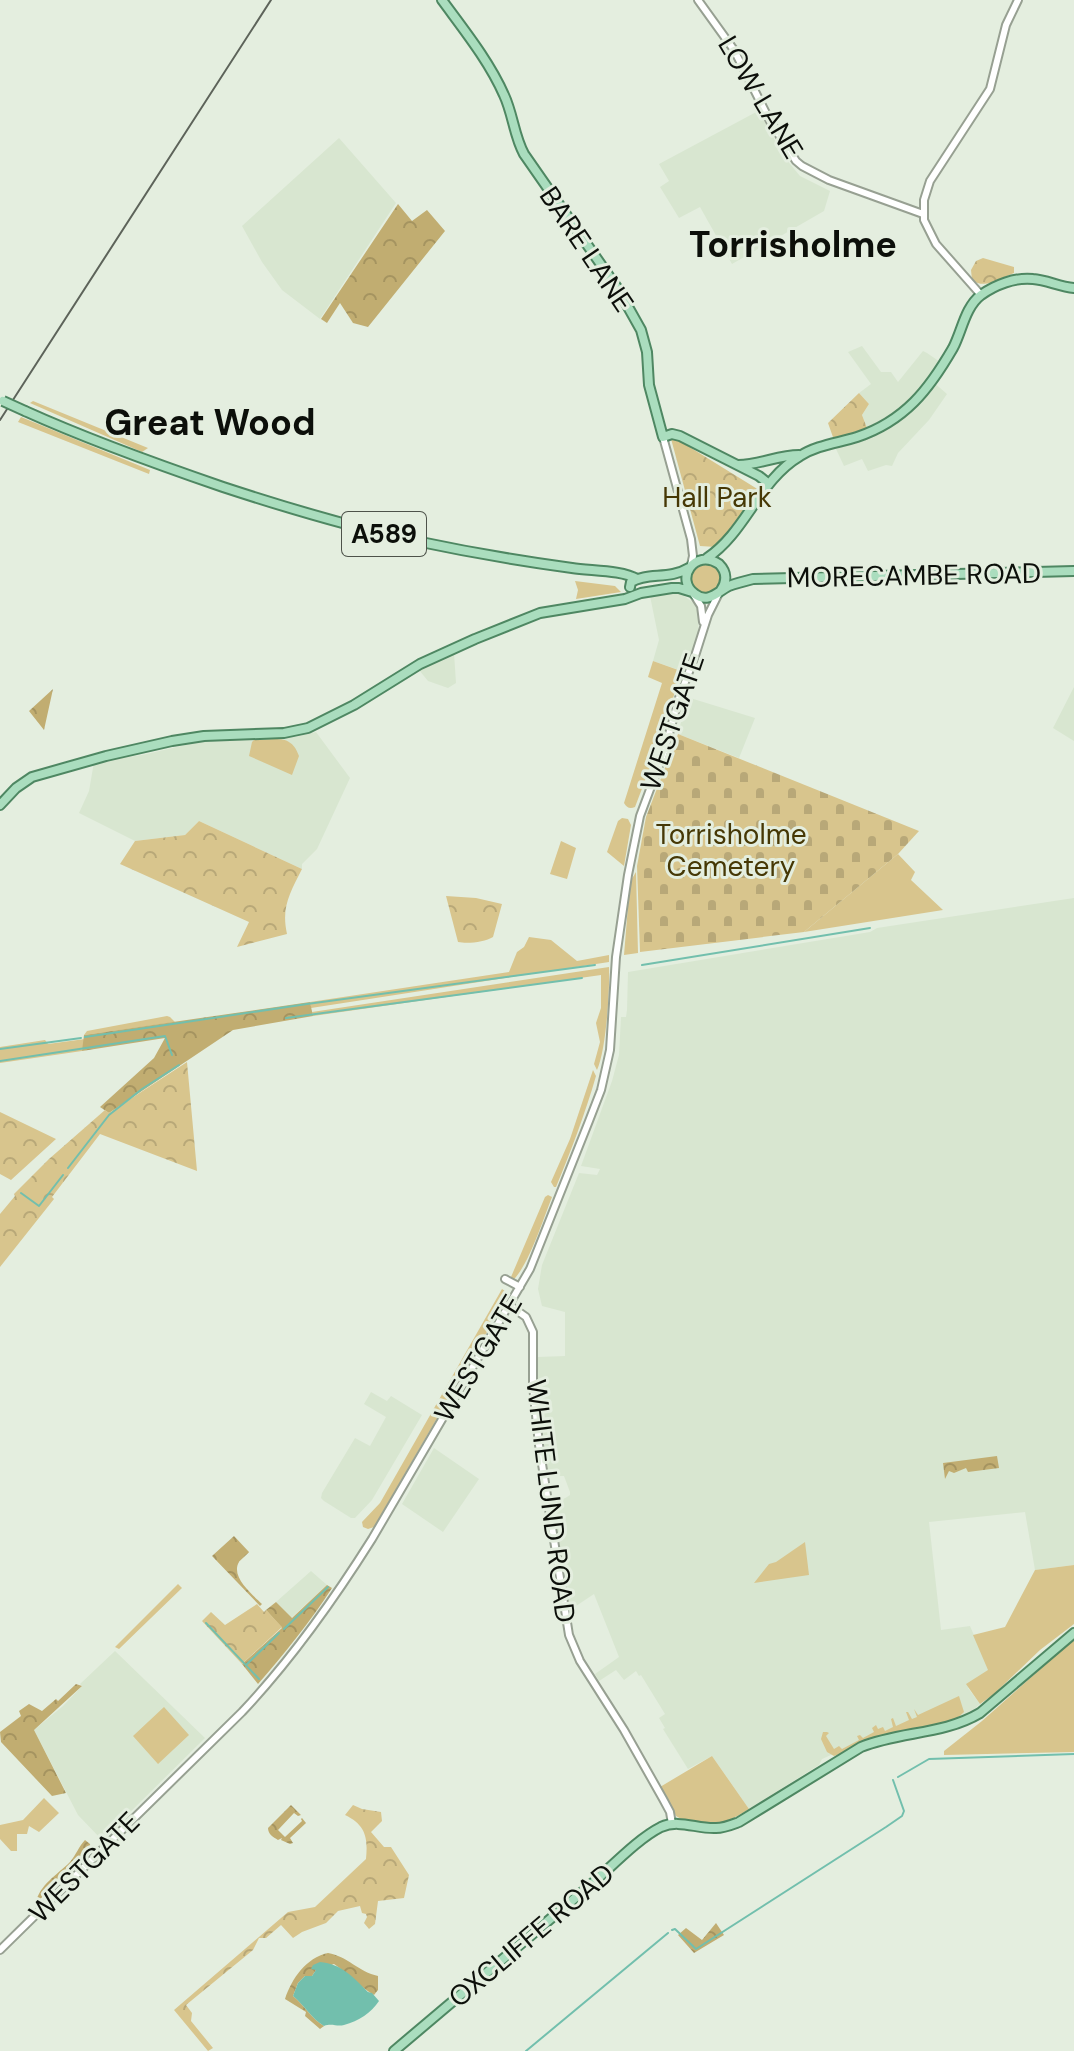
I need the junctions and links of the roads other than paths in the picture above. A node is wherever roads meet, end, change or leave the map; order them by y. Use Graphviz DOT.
graph roads {
  1 [pos="442,0"];
  2 [pos="698,0"];
  3 [pos="1018,0"];
  4 [pos="923,214"];
  5 [pos="1074,288"];
  6 [pos="981,295"];
  7 [pos="2,400"];
  8 [pos="663,437"];
  9 [pos="800,455"];
  10 [pos="738,465"];
  11 [pos="769,484"];
  12 [pos="731,535"];
  13 [pos="691,539"];
  14 [pos="706,558"];
  15 [pos="690,566"];
  16 [pos="723,568"];
  17 [pos="1074,571"];
  18 [pos="612,573"];
  19 [pos="638,579"];
  20 [pos="753,579"];
  21 [pos="630,586"];
  22 [pos="721,591"];
  23 [pos="693,592"];
  24 [pos="640,593"];
  25 [pos="611,600"];
  26 [pos="703,633"];
  27 [pos="0,805"];
  28 [pos="505,1279"];
  29 [pos="520,1287"];
  30 [pos="509,1305"];
  31 [pos="1074,1633"];
  32 [pos="672,1824"];
  33 [pos="0,1950"];
  34 [pos="394,2051"];
  1 -- 8 [label="main road, BARE LANE"];
  2 -- 4 [label="street, LOW LANE"];
  3 -- 4 [label="street"];
  4 -- 6 [label="street"];
  5 -- 6 [label="main road"];
  6 -- 9 [label="main road"];
  7 -- 18 [label="main road, A589, bridge"];
  8 -- 10 [label="main road"];
  8 -- 13 [label="street"];
  9 -- 10 [label="main road"];
  9 -- 11 [label="main road"];
  10 -- 11 [label="main road"];
  11 -- 12 [label="main road"];
  12 -- 14 [label="main road"];
  12 -- 16 [label="main road"];
  13 -- 14 [label="street"];
  13 -- 15 [label="street"];
  14 -- 15 [label="main road, A589"];
  14 -- 16 [label="main road"];
  15 -- 19 [label="main road, A589"];
  15 -- 23 [label="main road"];
  16 -- 20 [label="main road, MORECAMBE ROAD"];
  16 -- 22 [label="main road"];
  17 -- 20 [label="main road, MORECAMBE ROAD"];
  18 -- 19 [label="main road, A589"];
  18 -- 21 [label="main road, A589"];
  19 -- 21 [label="main road"];
  19 -- 24 [label="main road"];
  20 -- 22 [label="main road, MORECAMBE ROAD"];
  21 -- 24 [label="main road, A589"];
  21 -- 25 [label="main road"];
  22 -- 23 [label="main road"];
  22 -- 26 [label="street, WESTGATE"];
  23 -- 24 [label="main road"];
  23 -- 26 [label="street, WESTGATE"];
  24 -- 25 [label="main road"];
  25 -- 27 [label="main road"];
  26 -- 29 [label="street, WESTGATE"];
  28 -- 29 [label="street"];
  29 -- 30 [label="street, WESTGATE"];
  30 -- 32 [label="street, WHITE LUND ROAD"];
  30 -- 33 [label="street, WESTGATE"];
  31 -- 32 [label="main road"];
  32 -- 34 [label="main road, OXCLIFFE ROAD"];
}
